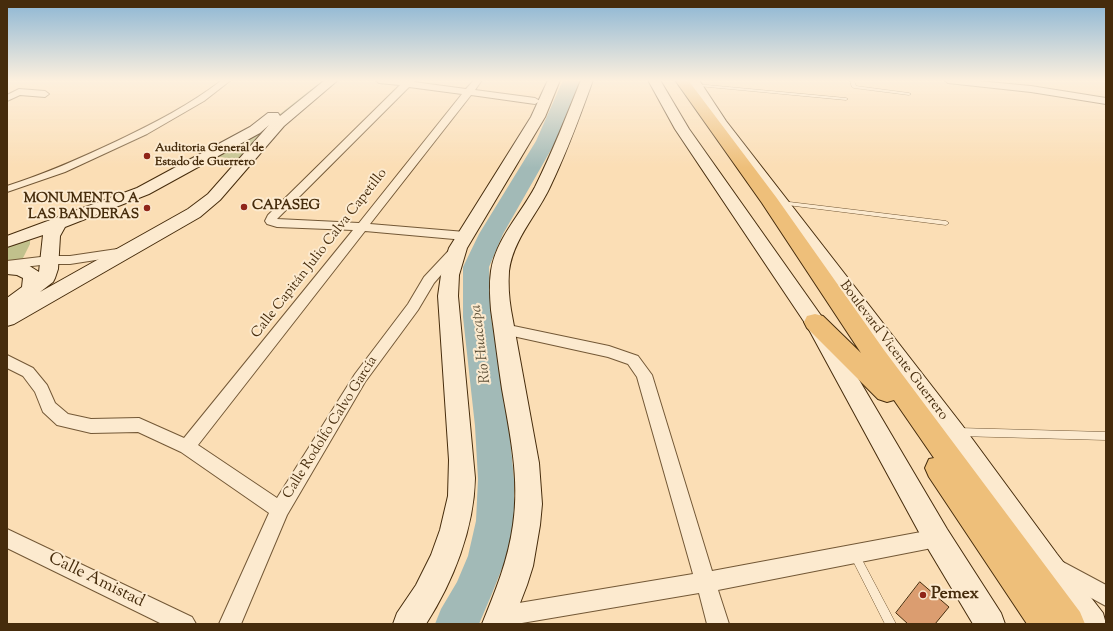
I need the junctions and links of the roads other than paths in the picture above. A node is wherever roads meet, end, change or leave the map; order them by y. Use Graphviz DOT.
graph roads {
  1 [pos="184,109"];
  2 [pos="281,109"];
  3 [pos="296,109"];
  4 [pos="381,109"];
  5 [pos="454,109"];
  6 [pos="517,109"];
  7 [pos="536,109"];
  8 [pos="538,109"];
  9 [pos="576,109"];
  10 [pos="585,109"];
  11 [pos="671,109"];
  12 [pos="694,109"];
  13 [pos="707,109"];
  14 [pos="711,109"];
  15 [pos="534,116"];
  16 [pos="720,131"];
  17 [pos="738,145"];
  18 [pos="190,166"];
  19 [pos="241,167"];
  20 [pos="541,188"];
  21 [pos="7,189"];
  22 [pos="781,203"];
  23 [pos="946,223"];
  24 [pos="58,224"];
  25 [pos="362,227"];
  26 [pos="7,242"];
  27 [pos="461,242"];
  28 [pos="126,252"];
  29 [pos="48,260"];
  30 [pos="7,267"];
  31 [pos="31,291"];
  32 [pos="7,307"];
  33 [pos="7,319"];
  34 [pos="815,322"];
  35 [pos="504,329"];
  36 [pos="7,361"];
  37 [pos="887,392"];
  38 [pos="954,432"];
  39 [pos="1106,436"];
  40 [pos="187,447"];
  41 [pos="280,510"];
  42 [pos="937,538"];
  43 [pos="10,544"];
  44 [pos="855,554"];
  45 [pos="1046,564"];
  46 [pos="704,582"];
  47 [pos="1106,596"];
  48 [pos="499,620"];
  49 [pos="185,624"];
  50 [pos="230,624"];
  51 [pos="408,624"];
  52 [pos="718,624"];
  53 [pos="891,624"];
  54 [pos="990,624"];
  55 [pos="1046,624"];
  56 [pos="1068,624"];
  57 [pos="1092,624"];
  1 -- 21 [label="street"];
  2 -- 18 [label="main road"];
  3 -- 19 [label="main road"];
  4 -- 25 [label="street"];
  5 -- 25 [label="street, Calle Capitán Julio Calva Capetillo"];
  6 -- 15 [label="street"];
  7 -- 15 [label="main road"];
  8 -- 15 [label="main road"];
  9 -- 20 [label="main road"];
  10 -- 20 [label="main road"];
  11 -- 34 [label="main road"];
  12 -- 37 [label="highway, Boulevard Vicente Guerrero"];
  13 -- 16 [label="highway, Boulevard Vicente Guerrero"];
  14 -- 17 [label="main road, Boulevard Vicente Guerrero"];
  15 -- 27 [label="main road"];
  16 -- 17 [label="highway"];
  16 -- 56 [label="highway, Boulevard Vicente Guerrero"];
  17 -- 22 [label="main road, Boulevard Vicente Guerrero"];
  18 -- 19 [label="main road"];
  18 -- 24 [label="main road"];
  19 -- 28 [label="main road"];
  20 -- 35 [label="main road"];
  22 -- 23 [label="lane"];
  22 -- 38 [label="main road, Boulevard Vicente Guerrero"];
  24 -- 26 [label="main road"];
  24 -- 29 [label="main road"];
  25 -- 27 [label="street"];
  25 -- 40 [label="street, Calle Capitán Julio Calva Capetillo"];
  27 -- 41 [label="street, Calle Rodolfo Calvo García"];
  27 -- 51 [label="main road"];
  28 -- 29 [label="street"];
  28 -- 33 [label="main road"];
  29 -- 30 [label="street"];
  29 -- 31 [label="main road"];
  30 -- 31 [label="main road"];
  31 -- 32 [label="main road"];
  34 -- 37 [label="highway"];
  34 -- 42 [label="main road"];
  35 -- 46 [label="street"];
  35 -- 48 [label="main road"];
  36 -- 40 [label="street"];
  37 -- 55 [label="highway, Boulevard Vicente Guerrero"];
  38 -- 39 [label="lane"];
  38 -- 45 [label="main road, Boulevard Vicente Guerrero"];
  40 -- 41 [label="street"];
  41 -- 50 [label="street, Calle Rodolfo Calvo García"];
  42 -- 44 [label="street"];
  42 -- 54 [label="main road"];
  43 -- 49 [label="street, Calle Amistad"];
  44 -- 46 [label="street"];
  44 -- 53 [label="lane"];
  45 -- 47 [label="street"];
  45 -- 57 [label="main road, Boulevard Vicente Guerrero"];
  46 -- 48 [label="street"];
  46 -- 52 [label="street"];
}
